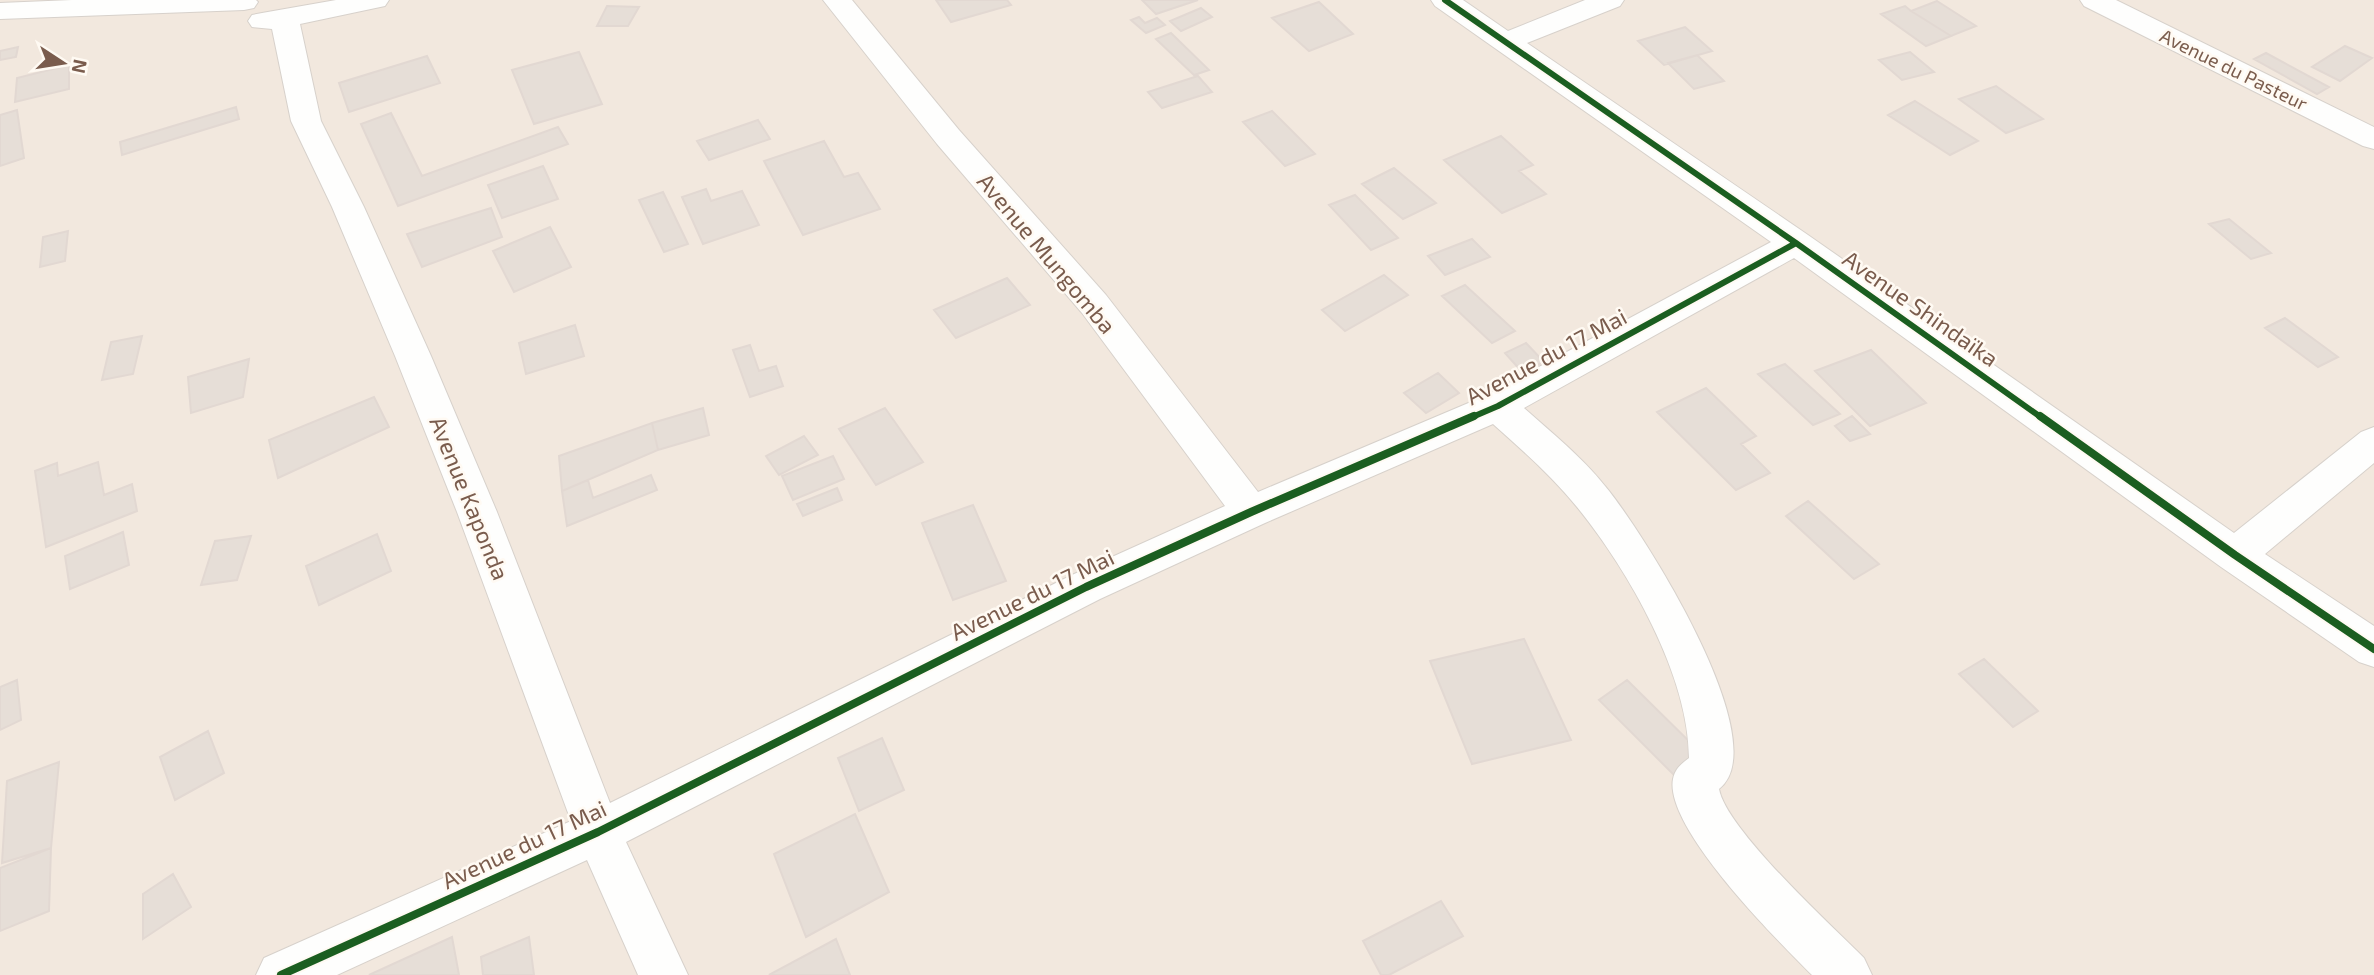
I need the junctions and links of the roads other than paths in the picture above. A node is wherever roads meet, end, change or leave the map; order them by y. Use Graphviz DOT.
graph roads {
  1 [pos="375,0"];
  2 [pos="837,0"];
  3 [pos="1446,0"];
  4 [pos="1611,0"];
  5 [pos="2094,0"];
  6 [pos="244,1"];
  7 [pos="0,11"];
  8 [pos="285,19"];
  9 [pos="1505,42"];
  10 [pos="2374,139"];
  11 [pos="1797,243"];
  12 [pos="1498,406"];
  13 [pos="2374,442"];
  14 [pos="1251,512"];
  15 [pos="2235,555"];
  16 [pos="2374,649"];
  17 [pos="598,832"];
  18 [pos="281,975"];
  19 [pos="663,975"];
  20 [pos="1847,975"];
  1 -- 8 [label="street"];
  2 -- 14 [label="street, Avenue Mungomba"];
  3 -- 9 [label="street, Avenue Shindaïka"];
  4 -- 9 [label="street"];
  5 -- 10 [label="street, Avenue du Pasteur"];
  6 -- 7 [label="street"];
  6 -- 8 [label="street"];
  8 -- 17 [label="street, Avenue Kaponda"];
  9 -- 11 [label="street, Avenue Shindaïka"];
  11 -- 12 [label="street, Avenue du 17 Mai"];
  11 -- 15 [label="street, Avenue Shindaïka"];
  12 -- 14 [label="street, Avenue du 17 Mai"];
  12 -- 20 [label="street"];
  13 -- 15 [label="street"];
  14 -- 17 [label="street, Avenue du 17 Mai"];
  15 -- 16 [label="street, Avenue Shindaïka"];
  17 -- 18 [label="street, Avenue du 17 Mai"];
  17 -- 19 [label="street, Avenue Kaponda"];
}
